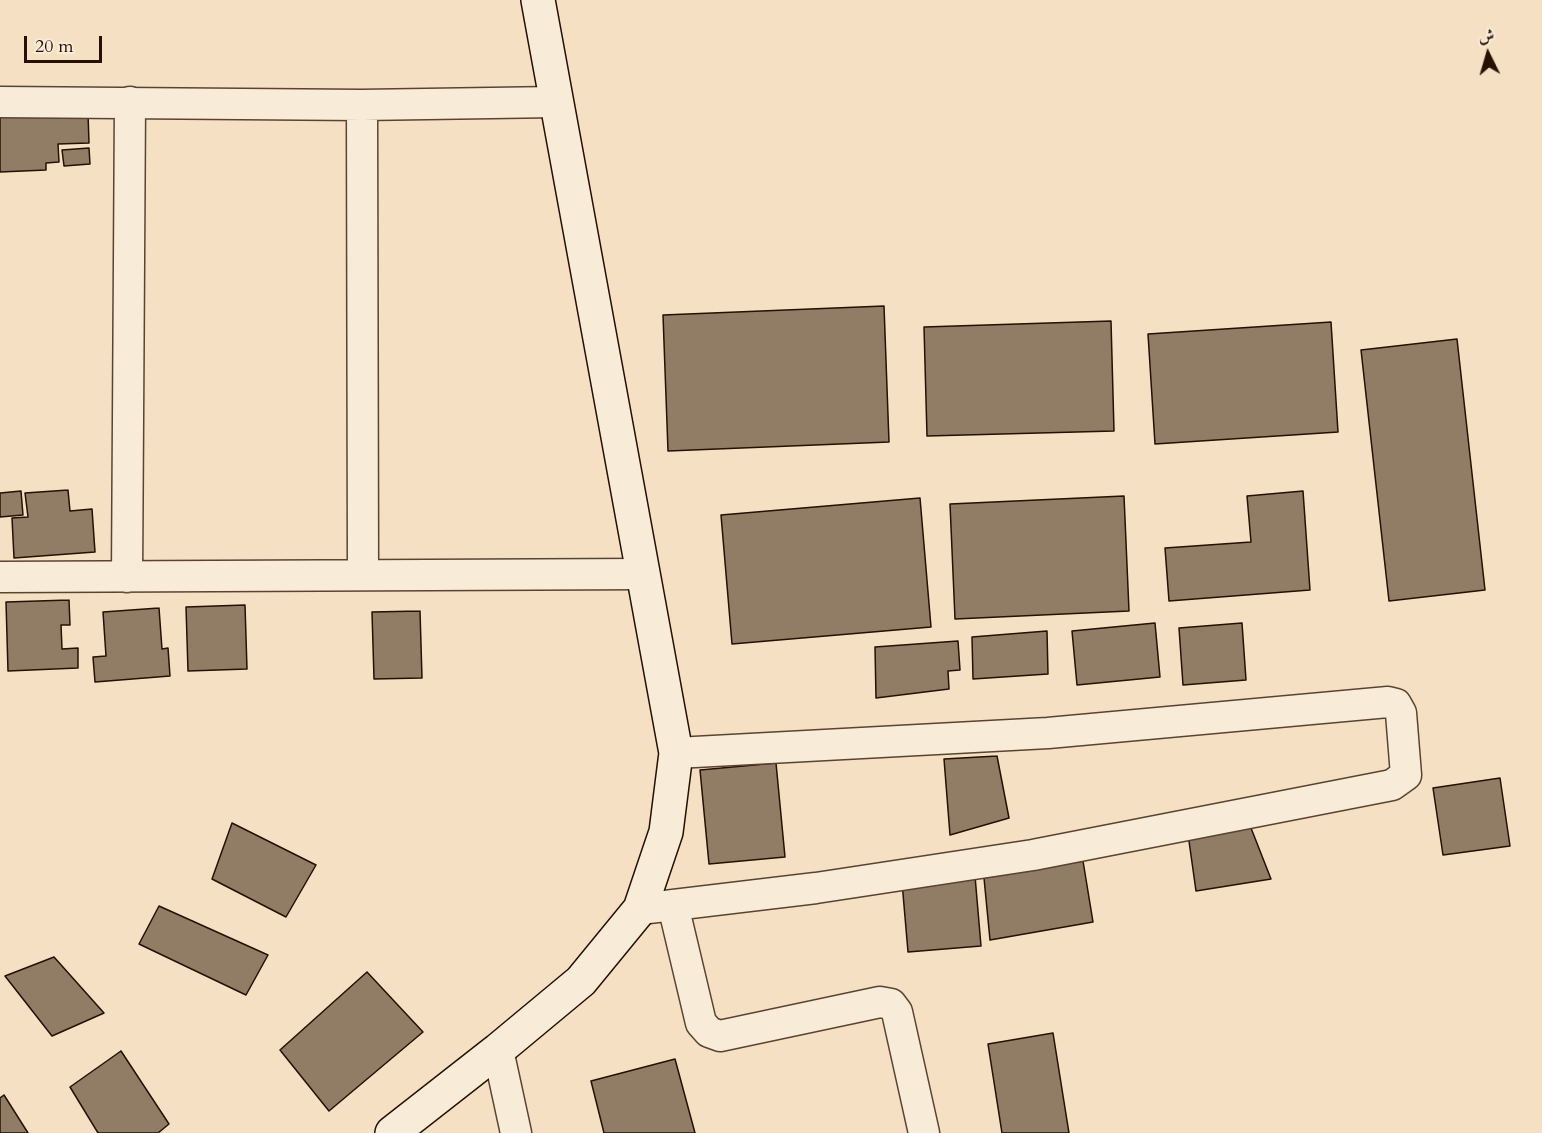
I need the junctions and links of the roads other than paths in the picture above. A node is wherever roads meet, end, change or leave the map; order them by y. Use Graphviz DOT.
graph roads {
  1 [pos="538,0"];
  2 [pos="0,102"];
  3 [pos="130,102"];
  4 [pos="556,102"];
  5 [pos="362,105"];
  6 [pos="644,574"];
  7 [pos="363,575"];
  8 [pos="127,576"];
  9 [pos="0,577"];
  10 [pos="676,753"];
  11 [pos="673,905"];
  12 [pos="640,909"];
  13 [pos="498,1050"];
  14 [pos="392,1133"];
  15 [pos="516,1133"];
  16 [pos="924,1133"];
  1 -- 4 [label="street"];
  2 -- 3 [label="street"];
  3 -- 5 [label="street"];
  3 -- 8 [label="street"];
  4 -- 5 [label="street"];
  4 -- 6 [label="street"];
  5 -- 7 [label="street"];
  6 -- 7 [label="street"];
  6 -- 10 [label="street"];
  7 -- 8 [label="street"];
  8 -- 9 [label="street"];
  10 -- 11 [label="street"];
  10 -- 12 [label="street"];
  11 -- 12 [label="street"];
  11 -- 16 [label="street"];
  12 -- 13 [label="street"];
  13 -- 14 [label="street"];
  13 -- 15 [label="street"];
}
